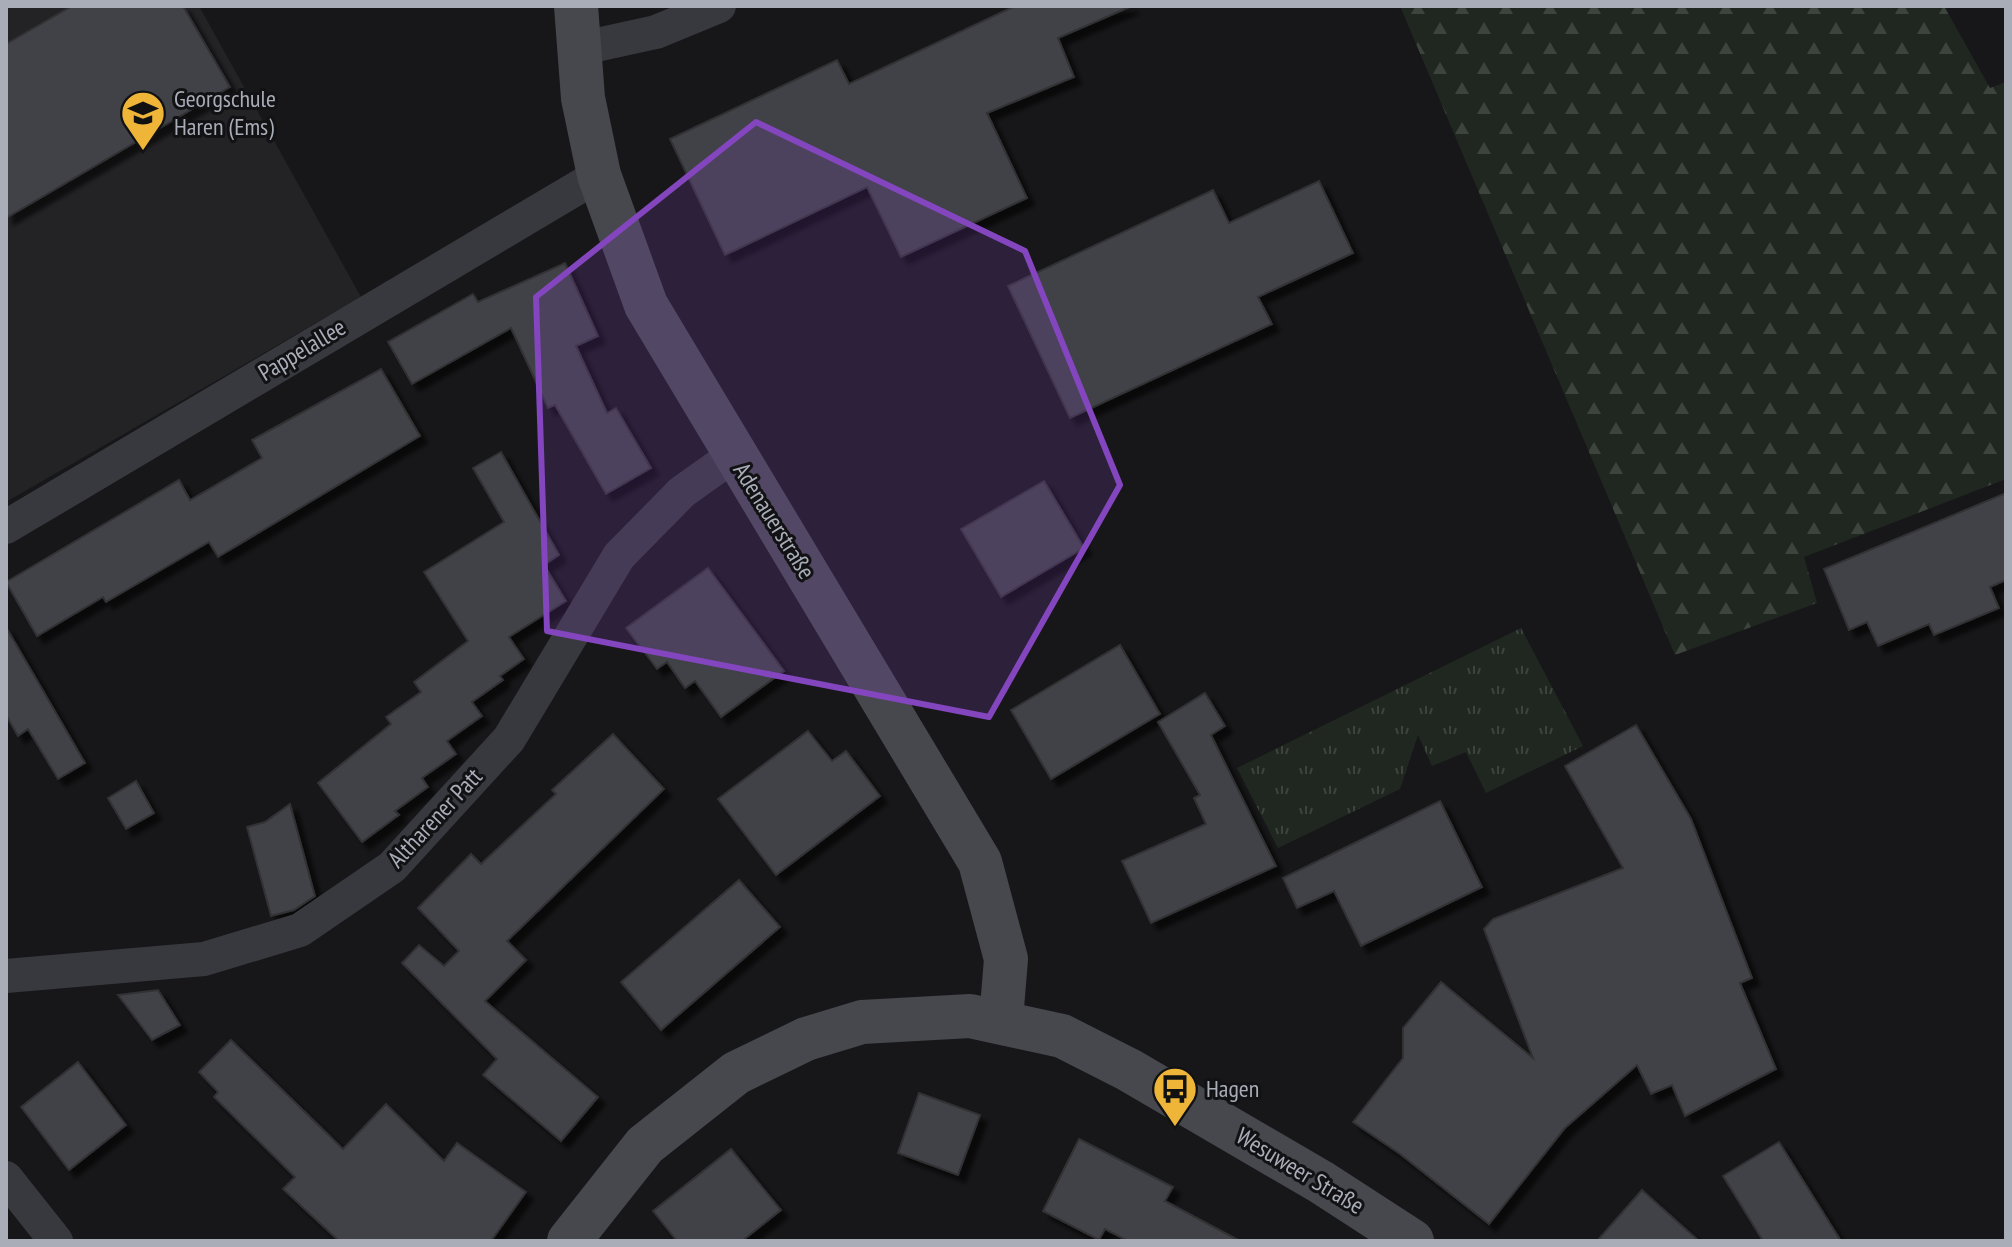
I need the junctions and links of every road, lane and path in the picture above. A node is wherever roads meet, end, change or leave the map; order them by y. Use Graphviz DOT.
graph roads {
  1 [pos="576,6"];
  2 [pos="719,6"];
  3 [pos="578,49"];
  4 [pos="599,175"];
  5 [pos="734,455"];
  6 [pos="6,527"];
  7 [pos="6,976"];
  8 [pos="1001,1020"];
  9 [pos="6,1178"];
  10 [pos="56,1241"];
  11 [pos="569,1241"];
  12 [pos="1412,1241"];
  1 -- 3 [label="street, Adenauerstraße"];
  2 -- 3 [label="street"];
  3 -- 4 [label="street, Adenauerstraße"];
  4 -- 5 [label="street, Adenauerstraße"];
  4 -- 6 [label="street, Pappelallee"];
  5 -- 7 [label="street, Altharener Patt"];
  5 -- 8 [label="street, Adenauerstraße"];
  8 -- 11 [label="street, Wesuweer Straße"];
  8 -- 12 [label="street, Wesuweer Straße"];
  9 -- 10 [label="street"];
}
